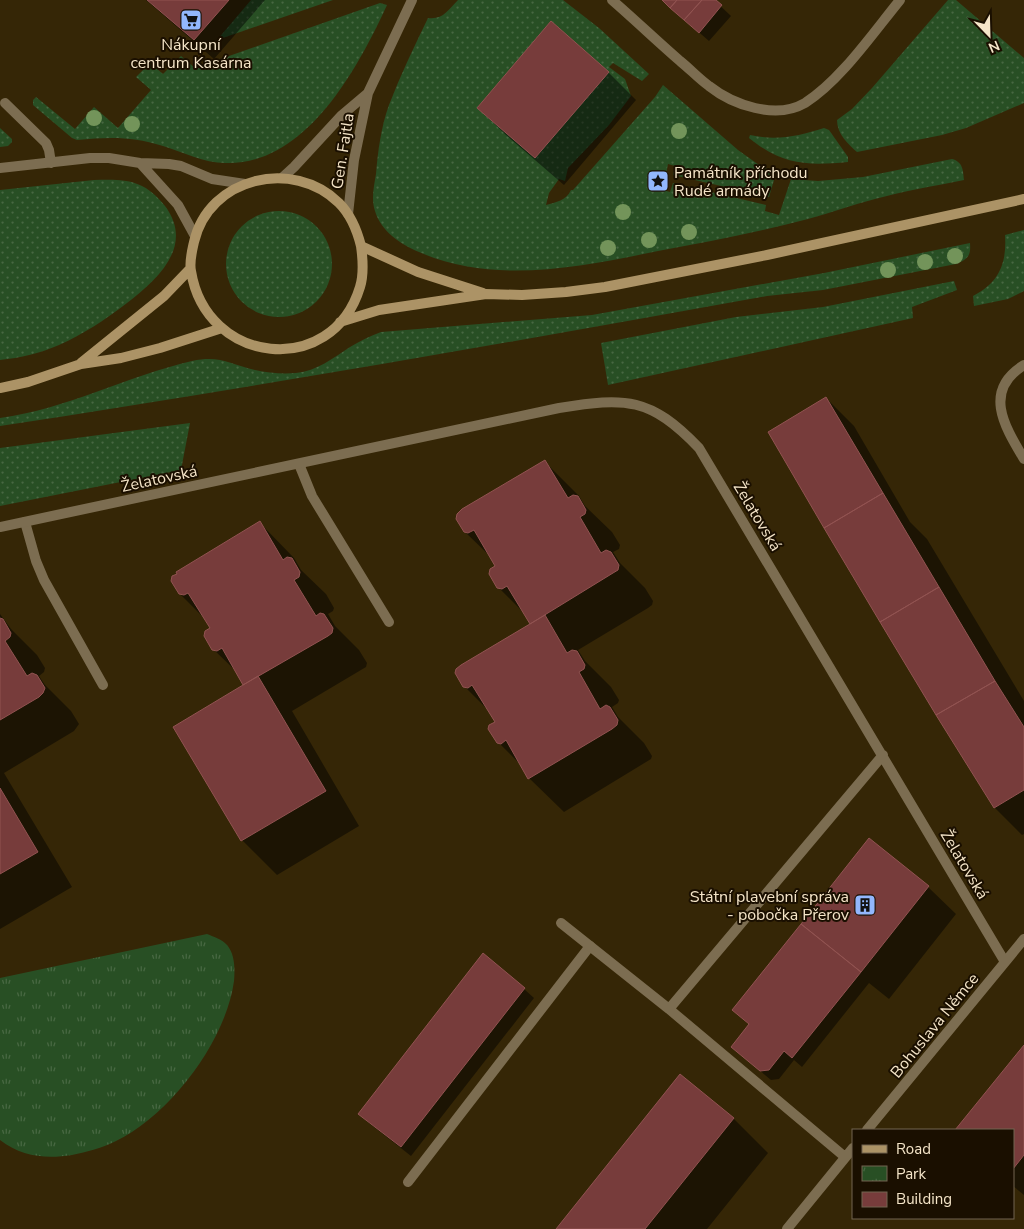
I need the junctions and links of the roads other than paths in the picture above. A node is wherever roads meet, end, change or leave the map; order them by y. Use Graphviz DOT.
graph roads {
  1 [pos="412,0"];
  2 [pos="612,0"];
  3 [pos="900,0"];
  4 [pos="368,93"];
  5 [pos="5,103"];
  6 [pos="51,163"];
  7 [pos="140,163"];
  8 [pos="0,168"];
  9 [pos="282,178"];
  10 [pos="245,184"];
  11 [pos="1024,199"];
  12 [pos="348,214"];
  13 [pos="195,236"];
  14 [pos="362,246"];
  15 [pos="190,270"];
  16 [pos="486,294"];
  17 [pos="340,322"];
  18 [pos="222,328"];
  19 [pos="80,364"];
  20 [pos="1024,365"];
  21 [pos="0,388"];
  22 [pos="1024,459"];
  23 [pos="299,464"];
  24 [pos="25,522"];
  25 [pos="0,527"];
  26 [pos="389,622"];
  27 [pos="103,685"];
  28 [pos="883,755"];
  29 [pos="561,923"];
  30 [pos="1024,939"];
  31 [pos="590,946"];
  32 [pos="1005,962"];
  33 [pos="669,1009"];
  34 [pos="868,1129"];
  35 [pos="852,1149"];
  36 [pos="845,1157"];
  37 [pos="408,1182"];
  38 [pos="787,1229"];
  1 -- 4 [label="street, Gen. Fajtla"];
  2 -- 3 [label="street"];
  4 -- 9 [label="street, Gen. Fajtla"];
  4 -- 12 [label="street, Gen. Fajtla"];
  5 -- 6 [label="street"];
  6 -- 7 [label="street"];
  6 -- 8 [label="street"];
  7 -- 10 [label="street"];
  7 -- 13 [label="street"];
  9 -- 10 [label="main road"];
  9 -- 12 [label="main road"];
  10 -- 13 [label="main road"];
  11 -- 16 [label="main road"];
  12 -- 14 [label="main road"];
  13 -- 15 [label="main road"];
  14 -- 16 [label="main road"];
  14 -- 17 [label="main road"];
  15 -- 18 [label="main road"];
  15 -- 19 [label="main road"];
  16 -- 17 [label="main road"];
  17 -- 18 [label="main road"];
  18 -- 19 [label="main road"];
  19 -- 21 [label="main road"];
  20 -- 22 [label="street"];
  23 -- 24 [label="street, Želatovská"];
  23 -- 26 [label="street"];
  23 -- 28 [label="street, Želatovská"];
  24 -- 25 [label="street, Želatovská"];
  24 -- 27 [label="street"];
  28 -- 32 [label="street, Želatovská"];
  28 -- 33 [label="street"];
  29 -- 31 [label="street"];
  30 -- 32 [label="street, Bohuslava Němce"];
  31 -- 33 [label="street"];
  31 -- 37 [label="street"];
  32 -- 34 [label="street, Bohuslava Němce"];
  33 -- 36 [label="street"];
  35 -- 36 [label="street"];
  36 -- 38 [label="street"];
}
